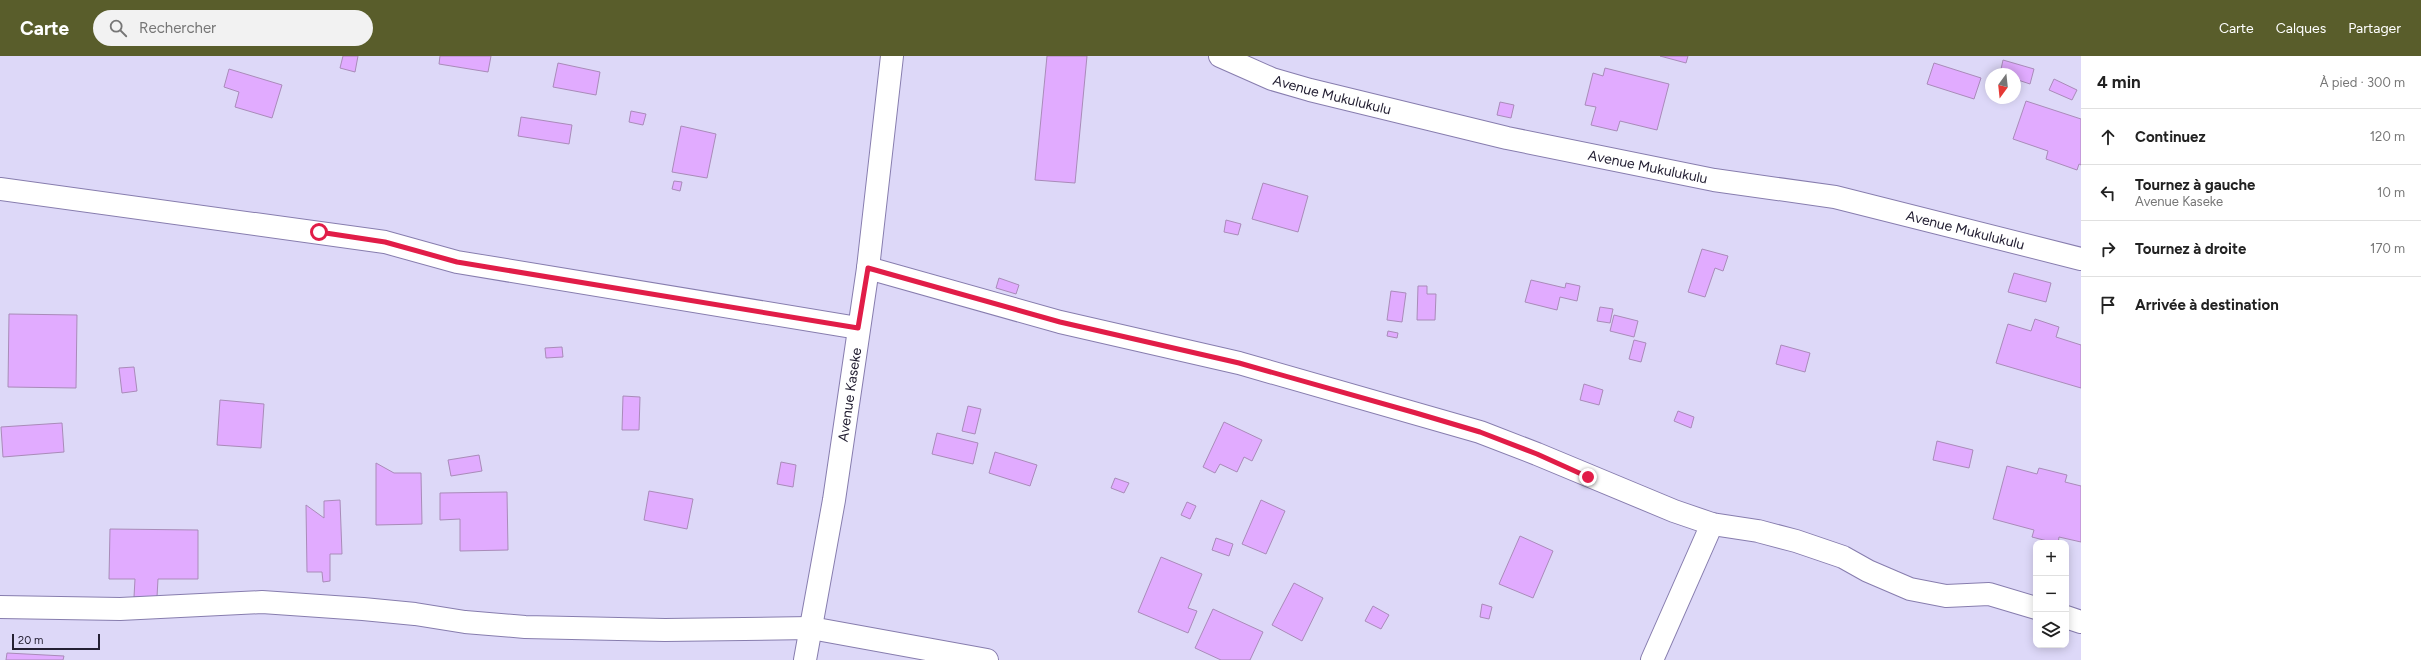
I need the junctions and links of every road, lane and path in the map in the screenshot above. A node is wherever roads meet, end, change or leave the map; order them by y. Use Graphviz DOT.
graph roads {
  1 [pos="892,56"];
  2 [pos="1220,56"];
  3 [pos="0,189"];
  4 [pos="2081,259"];
  5 [pos="868,268"];
  6 [pos="858,328"];
  7 [pos="1712,524"];
  8 [pos="0,607"];
  9 [pos="2033,607"];
  10 [pos="2069,618"];
  11 [pos="2081,622"];
  12 [pos="811,628"];
  13 [pos="805,660"];
  14 [pos="987,660"];
  15 [pos="1652,660"];
  1 -- 5 [label="street, Avenue Kaseke"];
  2 -- 4 [label="street, Avenue Mukulukulu"];
  3 -- 6 [label="street"];
  5 -- 6 [label="street, Avenue Kaseke"];
  5 -- 7 [label="street"];
  6 -- 12 [label="street, Avenue Kaseke"];
  7 -- 9 [label="street"];
  7 -- 15 [label="street"];
  8 -- 12 [label="street"];
  10 -- 11 [label="street"];
  12 -- 13 [label="street, Avenue Kaseke"];
  12 -- 14 [label="street"];
}
